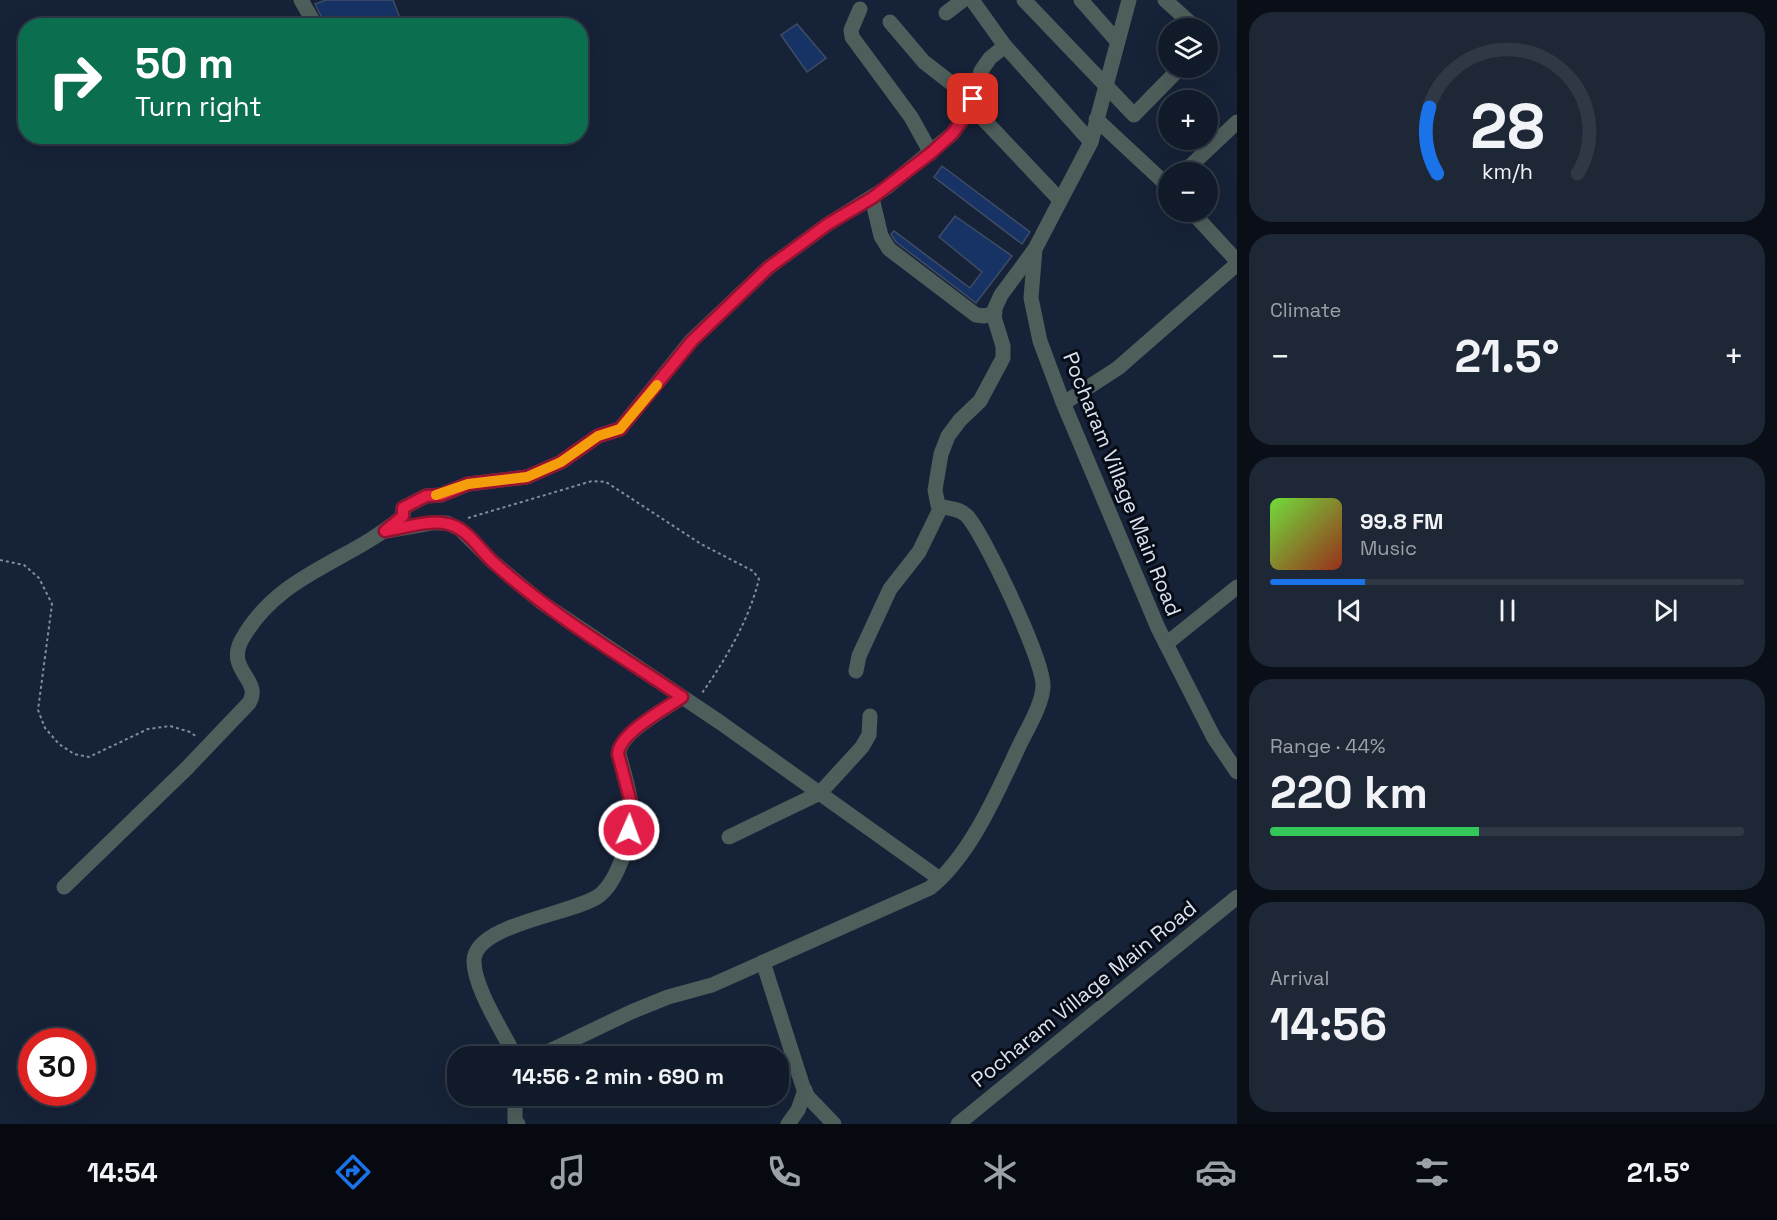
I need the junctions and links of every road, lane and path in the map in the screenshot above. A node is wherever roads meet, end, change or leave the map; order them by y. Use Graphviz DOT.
graph roads {
  1 [pos="301,0"];
  2 [pos="963,0"];
  3 [pos="972,0"];
  4 [pos="1023,0"];
  5 [pos="1082,0"];
  6 [pos="1129,0"];
  7 [pos="1165,0"];
  8 [pos="860,9"];
  9 [pos="946,13"];
  10 [pos="311,18"];
  11 [pos="1185,18"];
  12 [pos="890,22"];
  13 [pos="1117,41"];
  14 [pos="1005,46"];
  15 [pos="1170,78"];
  16 [pos="1106,89"];
  17 [pos="973,103"];
  18 [pos="1096,119"];
  19 [pos="1237,122"];
  20 [pos="1091,142"];
  21 [pos="931,153"];
  22 [pos="1195,162"];
  23 [pos="1158,177"];
  24 [pos="872,198"];
  25 [pos="1060,200"];
  26 [pos="1201,222"];
  27 [pos="1035,249"];
  28 [pos="1237,262"];
  29 [pos="995,313"];
  30 [pos="1064,403"];
  31 [pos="941,507"];
  32 [pos="447,523"];
  33 [pos="385,531"];
  34 [pos="0,560"];
  35 [pos="1237,587"];
  36 [pos="1166,644"];
  37 [pos="856,671"];
  38 [pos="688,701"];
  39 [pos="870,716"];
  40 [pos="209,746"];
  41 [pos="1237,772"];
  42 [pos="820,793"];
  43 [pos="729,837"];
  44 [pos="940,879"];
  45 [pos="64,887"];
  46 [pos="1237,897"];
  47 [pos="763,962"];
  48 [pos="510,1046"];
  49 [pos="560,1046"];
  50 [pos="805,1090"];
  51 [pos="515,1106"];
  52 [pos="518,1124"];
  53 [pos="788,1124"];
  54 [pos="834,1124"];
  55 [pos="958,1124"];
  1 -- 10 [label="street"];
  2 -- 9 [label="street"];
  3 -- 14 [label="street"];
  4 -- 16 [label="street"];
  5 -- 13 [label="street"];
  6 -- 13 [label="street, Pocharam Village Main Road"];
  7 -- 11 [label="street"];
  8 -- 21 [label="street"];
  12 -- 17 [label="street"];
  13 -- 16 [label="street, Pocharam Village Main Road"];
  14 -- 17 [label="street"];
  14 -- 20 [label="street"];
  15 -- 16 [label="street"];
  16 -- 18 [label="street, Pocharam Village Main Road"];
  17 -- 21 [label="street"];
  17 -- 25 [label="street"];
  18 -- 20 [label="street, Pocharam Village Main Road"];
  18 -- 23 [label="street"];
  19 -- 22 [label="street"];
  20 -- 25 [label="street, Pocharam Village Main Road"];
  21 -- 24 [label="street"];
  24 -- 29 [label="street"];
  24 -- 33 [label="street"];
  25 -- 27 [label="street, Pocharam Village Main Road"];
  26 -- 28 [label="street"];
  27 -- 29 [label="street"];
  27 -- 30 [label="street, Pocharam Village Main Road"];
  28 -- 30 [label="street"];
  29 -- 31 [label="street"];
  30 -- 36 [label="street, Pocharam Village Main Road"];
  31 -- 37 [label="street"];
  31 -- 44 [label="street"];
  32 -- 33 [label="street"];
  32 -- 38 [label="street"];
  32 -- 38 [label="path"];
  33 -- 40 [label="street"];
  34 -- 40 [label="path"];
  35 -- 36 [label="street"];
  36 -- 41 [label="street, Pocharam Village Main Road"];
  38 -- 42 [label="street"];
  38 -- 48 [label="street"];
  39 -- 42 [label="street"];
  40 -- 45 [label="street"];
  42 -- 43 [label="street"];
  42 -- 44 [label="street"];
  44 -- 47 [label="street"];
  46 -- 55 [label="street, Pocharam Village Main Road"];
  47 -- 49 [label="street"];
  47 -- 50 [label="street"];
  50 -- 53 [label="street"];
  50 -- 54 [label="street"];
  51 -- 52 [label="street"];
}
